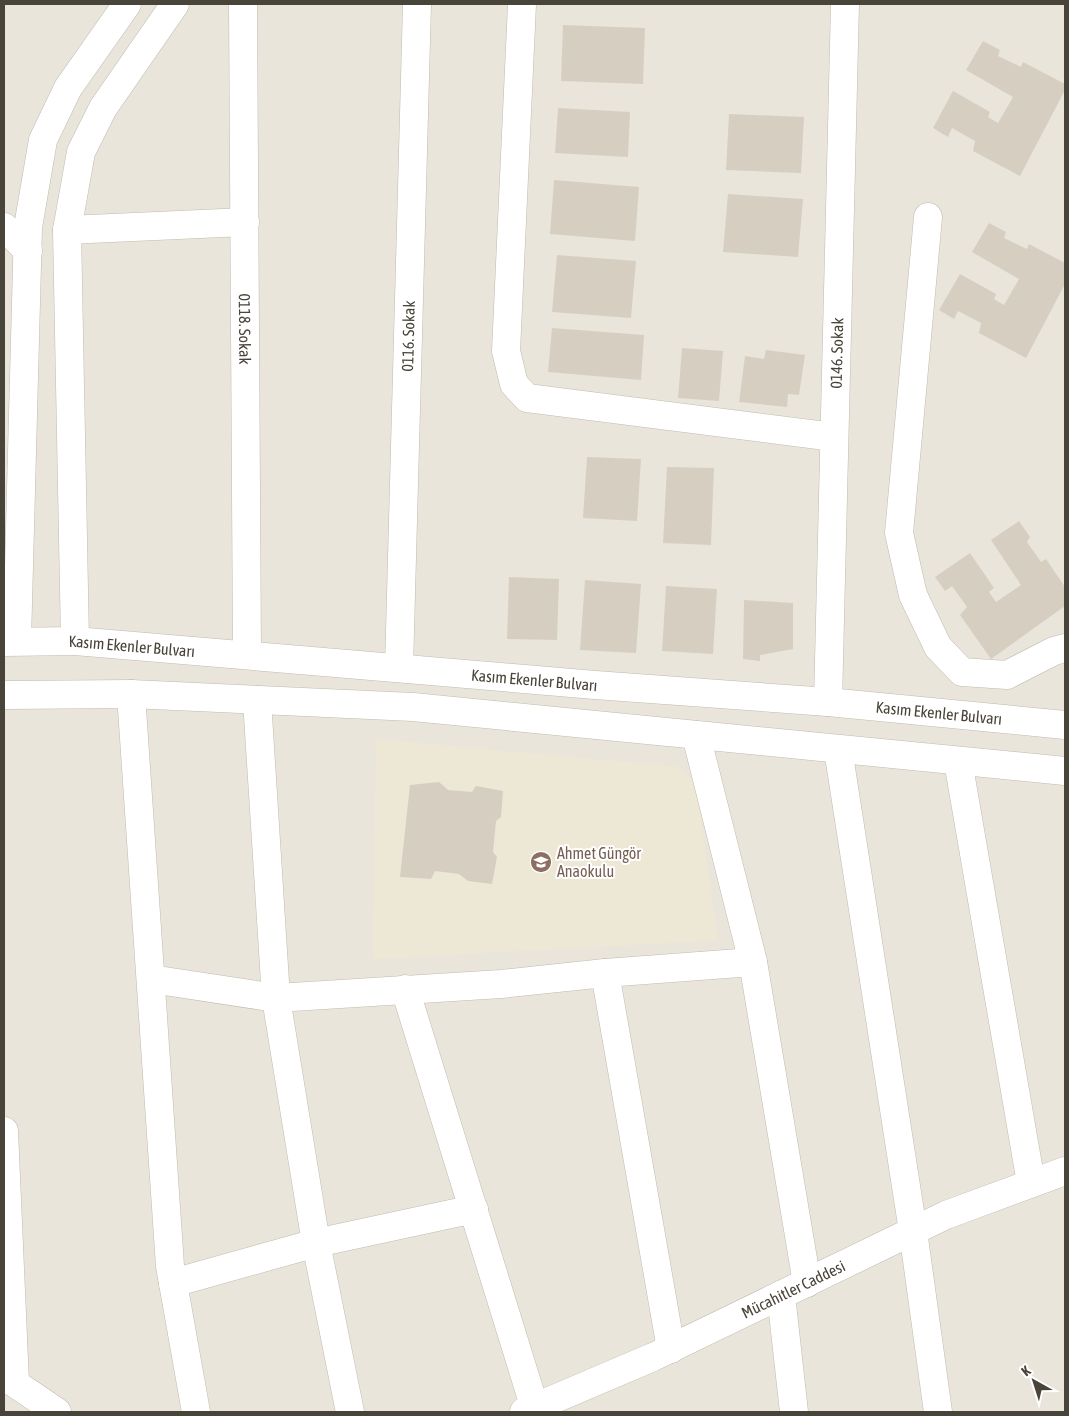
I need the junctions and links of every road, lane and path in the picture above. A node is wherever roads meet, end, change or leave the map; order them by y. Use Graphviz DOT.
graph roads {
  1 [pos="127,4"];
  2 [pos="175,4"];
  3 [pos="243,4"];
  4 [pos="417,4"];
  5 [pos="522,4"];
  6 [pos="845,4"];
  7 [pos="928,217"];
  8 [pos="245,222"];
  9 [pos="4,227"];
  10 [pos="67,230"];
  11 [pos="28,251"];
  12 [pos="834,438"];
  13 [pos="75,641"];
  14 [pos="10,642"];
  15 [pos="1065,648"];
  16 [pos="247,654"];
  17 [pos="400,668"];
  18 [pos="131,694"];
  19 [pos="4,695"];
  20 [pos="258,700"];
  21 [pos="828,702"];
  22 [pos="1065,725"];
  23 [pos="696,735"];
  24 [pos="838,749"];
  25 [pos="958,760"];
  26 [pos="1065,771"];
  27 [pos="753,962"];
  28 [pos="605,973"];
  29 [pos="151,979"];
  30 [pos="406,989"];
  31 [pos="276,998"];
  32 [pos="4,1131"];
  33 [pos="1065,1170"];
  34 [pos="1031,1183"];
  35 [pos="474,1209"];
  36 [pos="913,1231"];
  37 [pos="316,1242"];
  38 [pos="173,1283"];
  39 [pos="807,1283"];
  40 [pos="781,1295"];
  41 [pos="671,1349"];
  42 [pos="9,1379"];
  43 [pos="531,1411"];
  44 [pos="57,1412"];
  45 [pos="196,1412"];
  46 [pos="350,1412"];
  47 [pos="794,1412"];
  48 [pos="938,1412"];
  1 -- 11 [label="street"];
  2 -- 10 [label="street"];
  3 -- 8 [label="street, 0118. Sokak"];
  4 -- 17 [label="street, 0116. Sokak"];
  5 -- 12 [label="street"];
  6 -- 12 [label="street, 0146. Sokak"];
  7 -- 15 [label="street"];
  8 -- 10 [label="street"];
  8 -- 16 [label="street, 0118. Sokak"];
  9 -- 11 [label="street"];
  10 -- 13 [label="street"];
  11 -- 14 [label="street"];
  12 -- 21 [label="street, 0146. Sokak"];
  13 -- 14 [label="street, Kasım Ekenler Bulvarı"];
  13 -- 16 [label="street, Kasım Ekenler Bulvarı"];
  16 -- 17 [label="street, Kasım Ekenler Bulvarı"];
  17 -- 21 [label="street, Kasım Ekenler Bulvarı"];
  18 -- 19 [label="street"];
  18 -- 20 [label="street"];
  18 -- 29 [label="street"];
  20 -- 23 [label="street"];
  20 -- 31 [label="street"];
  21 -- 22 [label="street, Kasım Ekenler Bulvarı"];
  23 -- 24 [label="street"];
  23 -- 27 [label="street"];
  24 -- 25 [label="street"];
  24 -- 36 [label="street"];
  25 -- 26 [label="street"];
  25 -- 34 [label="street"];
  27 -- 28 [label="street"];
  27 -- 39 [label="street"];
  28 -- 30 [label="street"];
  28 -- 41 [label="street"];
  29 -- 31 [label="street"];
  29 -- 38 [label="street"];
  30 -- 31 [label="street"];
  30 -- 35 [label="street"];
  31 -- 37 [label="street"];
  32 -- 42 [label="street"];
  33 -- 34 [label="street, Mücahitler Caddesi"];
  34 -- 36 [label="street, Mücahitler Caddesi"];
  35 -- 37 [label="street"];
  35 -- 43 [label="street"];
  36 -- 39 [label="street, Mücahitler Caddesi"];
  36 -- 48 [label="street"];
  37 -- 38 [label="street"];
  37 -- 46 [label="street"];
  38 -- 45 [label="street"];
  39 -- 40 [label="street, Mücahitler Caddesi"];
  40 -- 41 [label="street, Mücahitler Caddesi"];
  40 -- 47 [label="street"];
  41 -- 43 [label="street, Mücahitler Caddesi"];
  42 -- 44 [label="street"];
}
